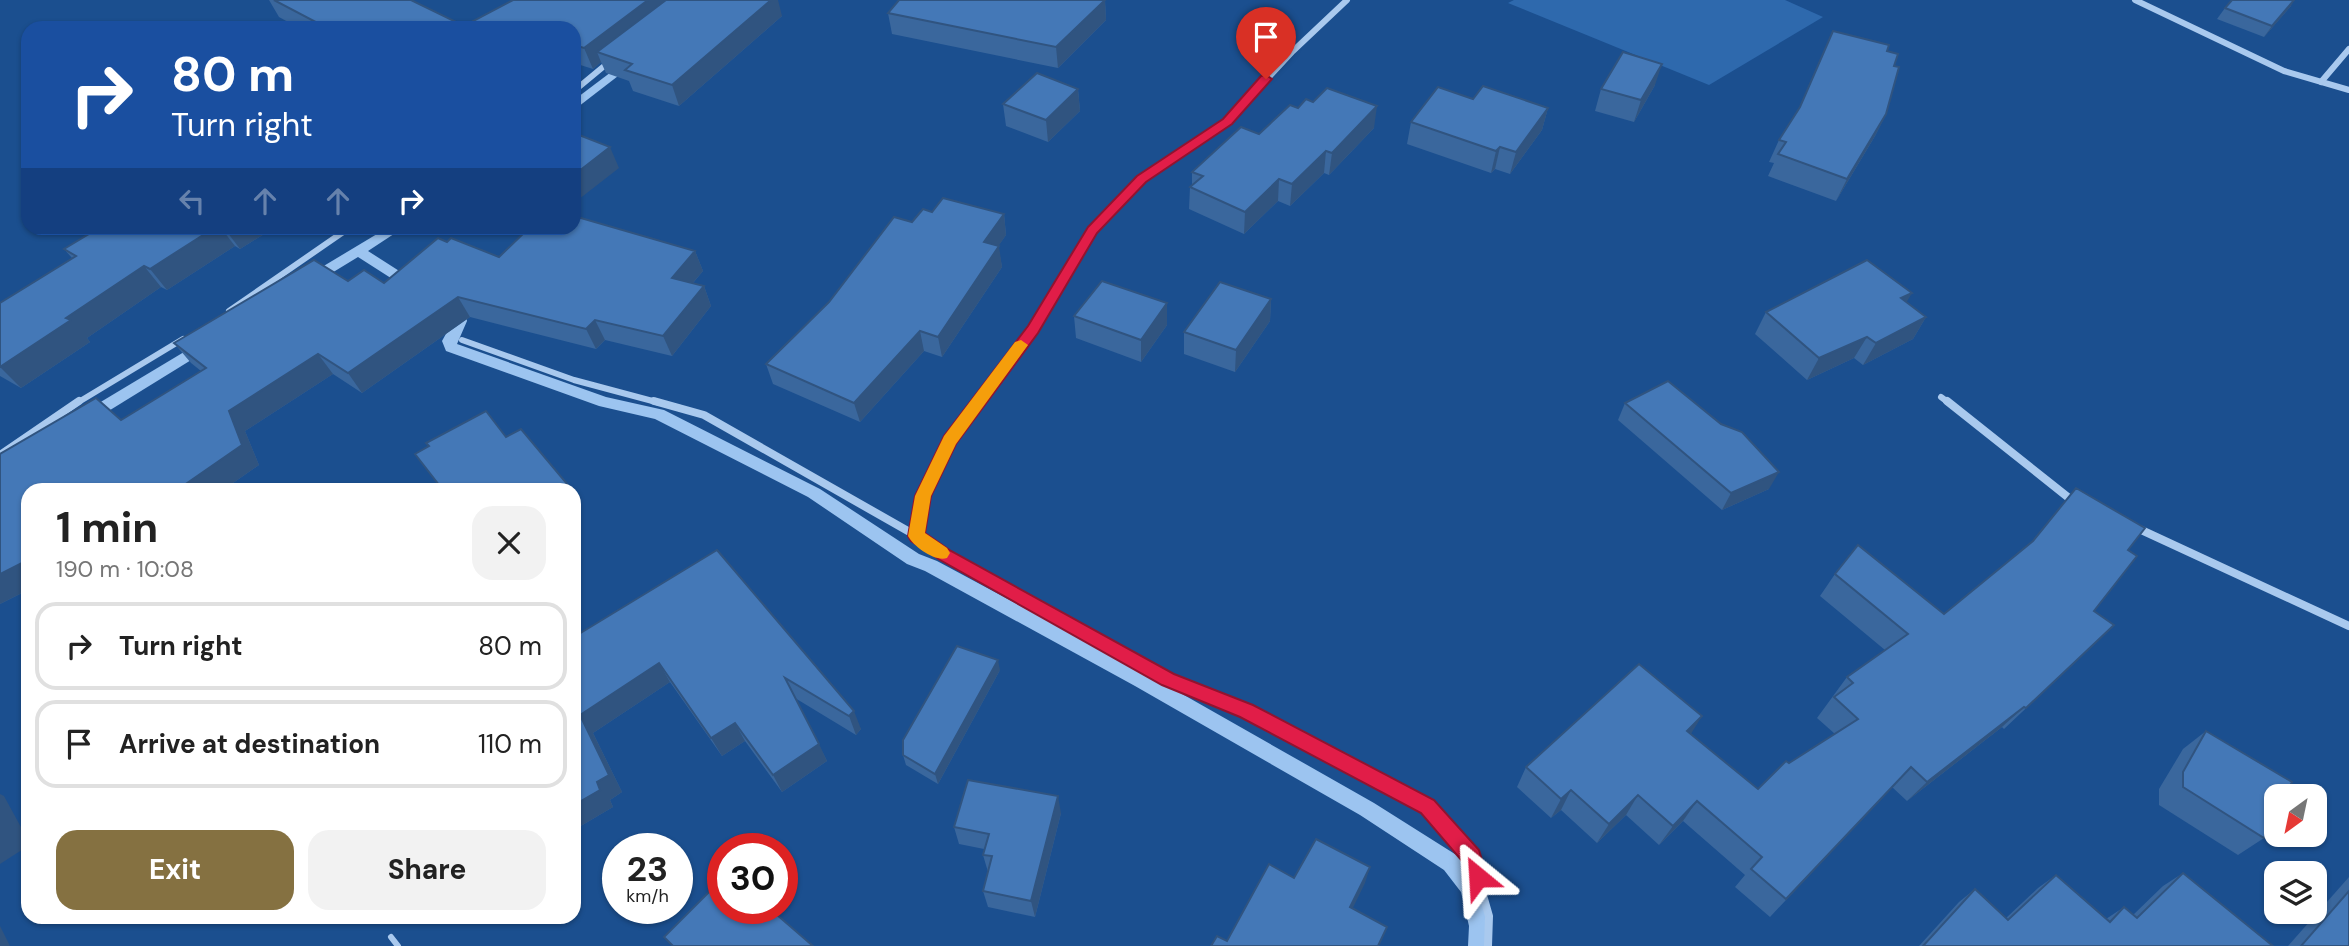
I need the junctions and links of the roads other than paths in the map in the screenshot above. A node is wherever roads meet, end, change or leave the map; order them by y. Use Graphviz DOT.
graph roads {
  1 [pos="1347,0"];
  2 [pos="2135,0"];
  3 [pos="2349,50"];
  4 [pos="617,55"];
  5 [pos="2321,82"];
  6 [pos="581,86"];
  7 [pos="2349,90"];
  8 [pos="339,235"];
  9 [pos="218,318"];
  10 [pos="195,332"];
  11 [pos="462,340"];
  12 [pos="1941,397"];
  13 [pos="0,455"];
  14 [pos="2079,504"];
  15 [pos="2132,526"];
  16 [pos="917,536"];
  17 [pos="2349,626"];
  18 [pos="391,937"];
  19 [pos="398,946"];
  20 [pos="1488,946"];
  1 -- 16 [label="street"];
  2 -- 5 [label="street"];
  3 -- 5 [label="street"];
  4 -- 6 [label="street"];
  5 -- 7 [label="street"];
  8 -- 9 [label="street"];
  10 -- 13 [label="street"];
  11 -- 16 [label="street"];
  12 -- 14 [label="street"];
  15 -- 17 [label="street"];
  16 -- 20 [label="street"];
  18 -- 19 [label="lane"];
}
